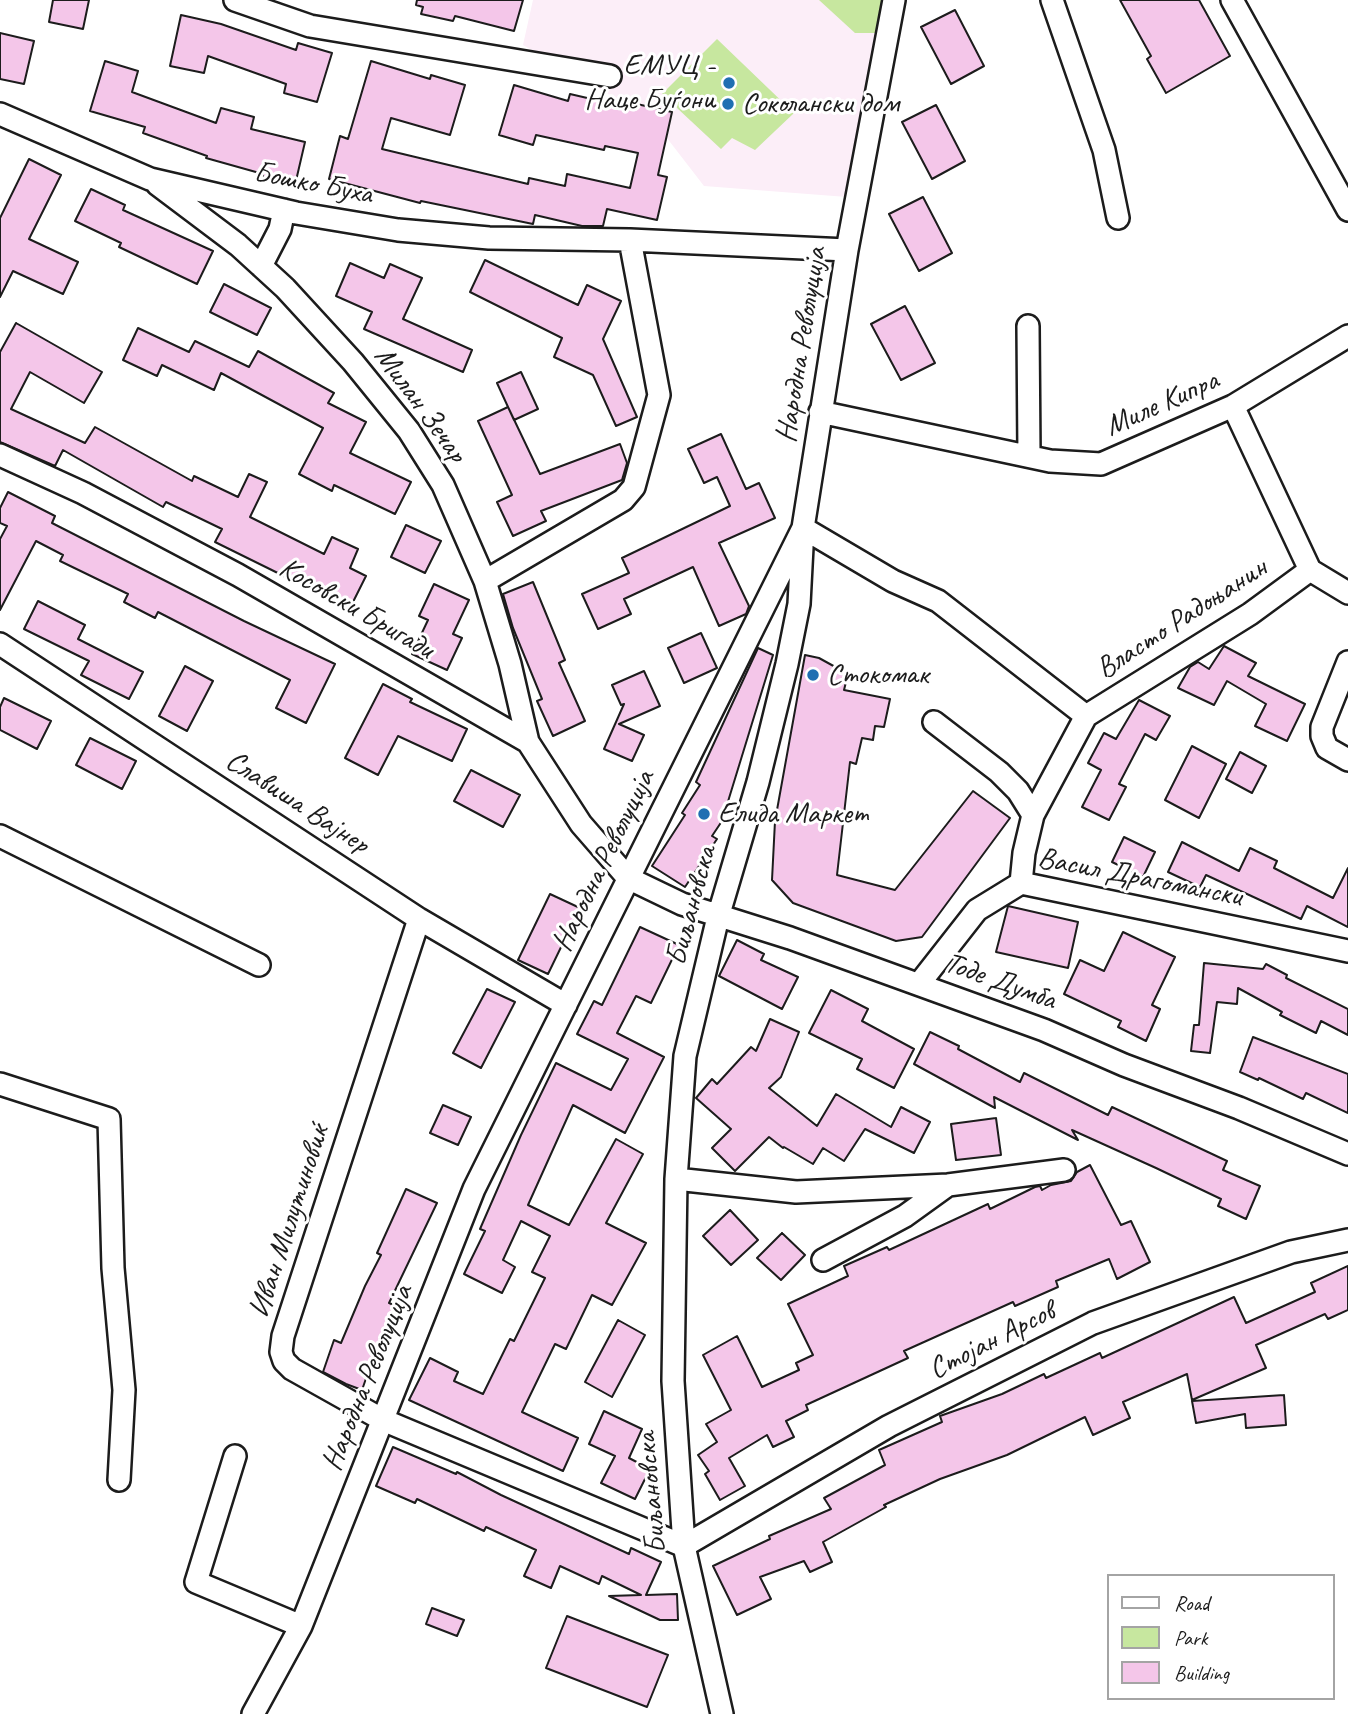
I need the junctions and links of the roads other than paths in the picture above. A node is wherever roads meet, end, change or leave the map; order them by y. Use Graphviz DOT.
graph roads {
  1 [pos="235,0"];
  2 [pos="894,0"];
  3 [pos="1052,0"];
  4 [pos="1232,0"];
  5 [pos="610,76"];
  6 [pos="0,114"];
  7 [pos="149,179"];
  8 [pos="1347,207"];
  9 [pos="284,210"];
  10 [pos="1118,218"];
  11 [pos="630,240"];
  12 [pos="847,250"];
  13 [pos="261,267"];
  14 [pos="1028,326"];
  15 [pos="1348,336"];
  16 [pos="1233,406"];
  17 [pos="820,412"];
  18 [pos="0,456"];
  19 [pos="1029,456"];
  20 [pos="803,528"];
  21 [pos="1310,570"];
  22 [pos="485,581"];
  23 [pos="1348,593"];
  24 [pos="0,644"];
  25 [pos="1348,662"];
  26 [pos="1086,716"];
  27 [pos="934,722"];
  28 [pos="528,742"];
  29 [pos="1348,760"];
  30 [pos="1033,815"];
  31 [pos="0,836"];
  32 [pos="628,878"];
  33 [pos="1021,883"];
  34 [pos="718,916"];
  35 [pos="419,919"];
  36 [pos="1348,951"];
  37 [pos="259,965"];
  38 [pos="919,984"];
  39 [pos="566,1005"];
  40 [pos="0,1084"];
  41 [pos="1348,1154"];
  42 [pos="1064,1170"];
  43 [pos="676,1180"];
  44 [pos="948,1185"];
  45 [pos="1348,1240"];
  46 [pos="823,1260"];
  47 [pos="383,1420"];
  48 [pos="235,1456"];
  49 [pos="119,1480"];
  50 [pos="684,1546"];
  51 [pos="301,1626"];
  52 [pos="253,1714"];
  53 [pos="722,1714"];
  1 -- 5 [label="street"];
  2 -- 12 [label="street, Народна Револуција"];
  3 -- 10 [label="street"];
  4 -- 8 [label="street"];
  6 -- 7 [label="street, Бошко Буха"];
  7 -- 9 [label="street, Бошко Буха"];
  7 -- 13 [label="street, Милан Зечар"];
  9 -- 11 [label="street, Бошко Буха"];
  9 -- 13 [label="street"];
  11 -- 12 [label="street, Бошко Буха"];
  11 -- 22 [label="street"];
  12 -- 17 [label="street, Народна Револуција"];
  13 -- 22 [label="street, Милан Зечар"];
  14 -- 19 [label="street"];
  15 -- 16 [label="street, Миле Кипра"];
  16 -- 19 [label="street, Миле Кипра"];
  16 -- 21 [label="street"];
  17 -- 19 [label="street, Миле Кипра"];
  17 -- 20 [label="street, Народна Револуција"];
  18 -- 28 [label="street, Косовски Бригади"];
  20 -- 26 [label="street, Власто Радоњанин"];
  20 -- 32 [label="street, Народна Револуција"];
  20 -- 34 [label="street, Биљановска"];
  21 -- 23 [label="street"];
  21 -- 26 [label="street, Власто Радоњанин"];
  22 -- 28 [label="street, Милан Зечар"];
  24 -- 35 [label="street, Славиша Вајнер"];
  25 -- 29 [label="street"];
  26 -- 30 [label="street, Власто Радоњанин"];
  27 -- 30 [label="street"];
  28 -- 32 [label="street, Косовски Бригади"];
  30 -- 33 [label="street, Власто Радоњанин"];
  31 -- 37 [label="street"];
  32 -- 34 [label="street, Тоде Думба"];
  32 -- 39 [label="street, Народна Револуција"];
  33 -- 36 [label="street, Васил Драгомански"];
  33 -- 38 [label="street, Васил Драгомански"];
  34 -- 38 [label="street, Тоде Думба"];
  34 -- 43 [label="street, Биљановска"];
  35 -- 39 [label="street, Славиша Вајнер"];
  35 -- 47 [label="street, Иван Милутиновиќ"];
  38 -- 41 [label="street, Тоде Думба"];
  39 -- 47 [label="street, Народна Револуција"];
  40 -- 49 [label="street"];
  42 -- 44 [label="street"];
  43 -- 44 [label="street"];
  43 -- 50 [label="street, Биљановска"];
  44 -- 46 [label="street"];
  45 -- 50 [label="street, Стојан Арсов"];
  47 -- 50 [label="street, Иван Милутиновиќ"];
  47 -- 51 [label="street, Народна Револуција"];
  48 -- 51 [label="street"];
  50 -- 53 [label="street, Биљановска"];
  51 -- 52 [label="street, Народна Револуција"];
}
